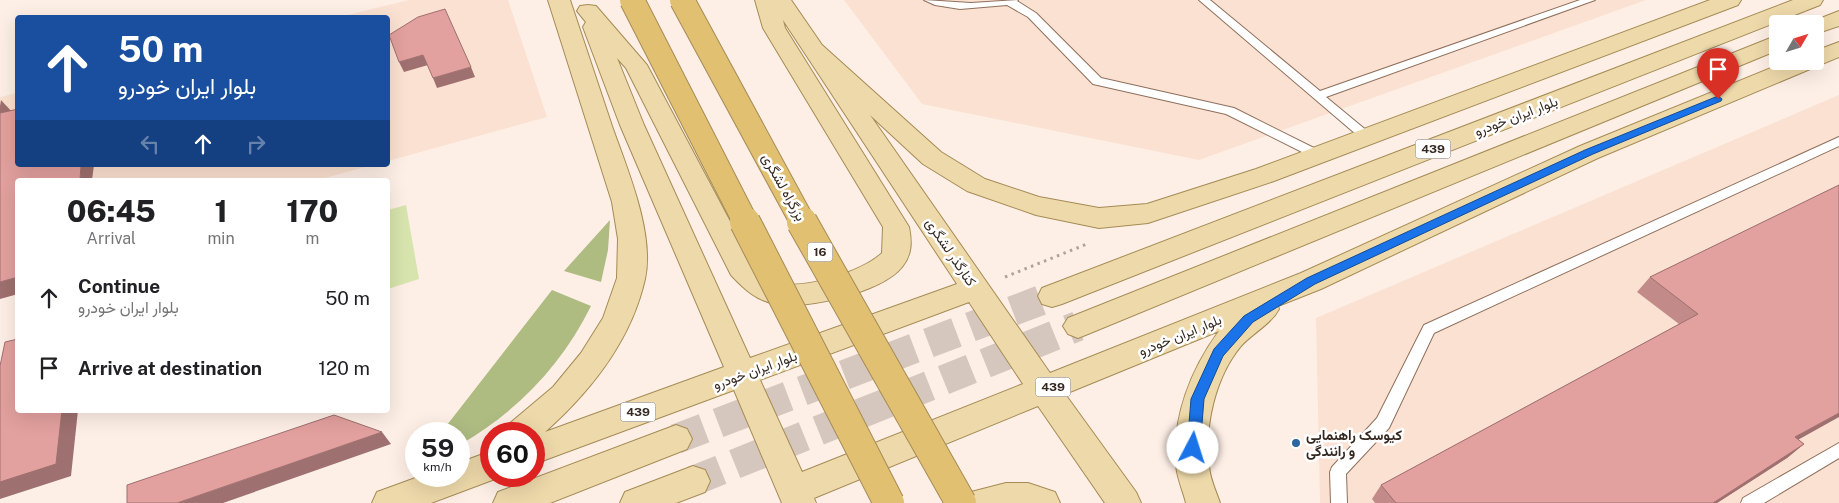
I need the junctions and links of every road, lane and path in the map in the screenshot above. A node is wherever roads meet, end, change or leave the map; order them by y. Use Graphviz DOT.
graph roads {
  1 [pos="559,0"];
  2 [pos="632,0"];
  3 [pos="682,0"];
  4 [pos="766,0"];
  5 [pos="780,0"];
  6 [pos="929,0"];
  7 [pos="1011,0"];
  8 [pos="1204,0"];
  9 [pos="1590,0"];
  10 [pos="1730,0"];
  11 [pos="1812,0"];
  12 [pos="584,5"];
  13 [pos="1839,18"];
  14 [pos="1824,24"];
  15 [pos="1769,46"];
  16 [pos="812,48"];
  17 [pos="1839,49"];
  18 [pos="1824,55"];
  19 [pos="1787,70"];
  20 [pos="1317,96"];
  21 [pos="1368,138"];
  22 [pos="1839,140"];
  23 [pos="1320,156"];
  24 [pos="1311,281"];
  25 [pos="976,288"];
  26 [pos="1052,296"];
  27 [pos="1078,326"];
  28 [pos="743,374"];
  29 [pos="1044,391"];
  30 [pos="534,422"];
  31 [pos="676,439"];
  32 [pos="545,446"];
  33 [pos="1839,450"];
  34 [pos="480,470"];
  35 [pos="692,482"];
  36 [pos="424,487"];
  37 [pos="796,497"];
  38 [pos="399,500"];
  39 [pos="510,503"];
  40 [pos="637,503"];
  41 [pos="889,503"];
  42 [pos="961,503"];
  43 [pos="983,503"];
  44 [pos="1044,503"];
  45 [pos="1124,503"];
  46 [pos="1203,503"];
  47 [pos="1339,503"];
  48 [pos="1748,503"];
  1 -- 30 [label="main road"];
  2 -- 41 [label="highway, bridge"];
  3 -- 42 [label="highway, بزرگراه لشگری / 16, bridge"];
  4 -- 12 [label="main road"];
  5 -- 16 [label="main road, کنارگذر لشگری"];
  6 -- 7 [label="lane"];
  7 -- 23 [label="lane"];
  8 -- 20 [label="lane"];
  9 -- 20 [label="lane"];
  10 -- 21 [label="main road, 439"];
  11 -- 26 [label="main road, بلوار ایران خودرو / 439"];
  12 -- 28 [label="main road"];
  13 -- 14 [label="main road"];
  15 -- 27 [label="main road, بلوار ایران خودرو / 439"];
  16 -- 23 [label="main road, 439"];
  16 -- 25 [label="main road, کنارگذر لشگری"];
  17 -- 18 [label="main road"];
  19 -- 24 [label="main road, بلوار ایران خودرو / 439"];
  20 -- 21 [label="lane"];
  21 -- 23 [label="main road, 439"];
  22 -- 47 [label="lane"];
  24 -- 29 [label="main road, بلوار ایران خودرو / 439"];
  24 -- 46 [label="main road"];
  25 -- 28 [label="main road, بلوار ایران خودرو / 439"];
  25 -- 29 [label="main road, کنارگذر لشگری"];
  28 -- 32 [label="main road, بلوار ایران خودرو / 439"];
  28 -- 37 [label="main road"];
  29 -- 37 [label="main road, بلوار ایران خودرو / 439"];
  29 -- 45 [label="main road, کنارگذر لشگری"];
  31 -- 39 [label="main road"];
  33 -- 48 [label="lane"];
  34 -- 38 [label="main road"];
  35 -- 40 [label="main road"];
  36 -- 38 [label="main road"];
  43 -- 44 [label="main road"];
}
